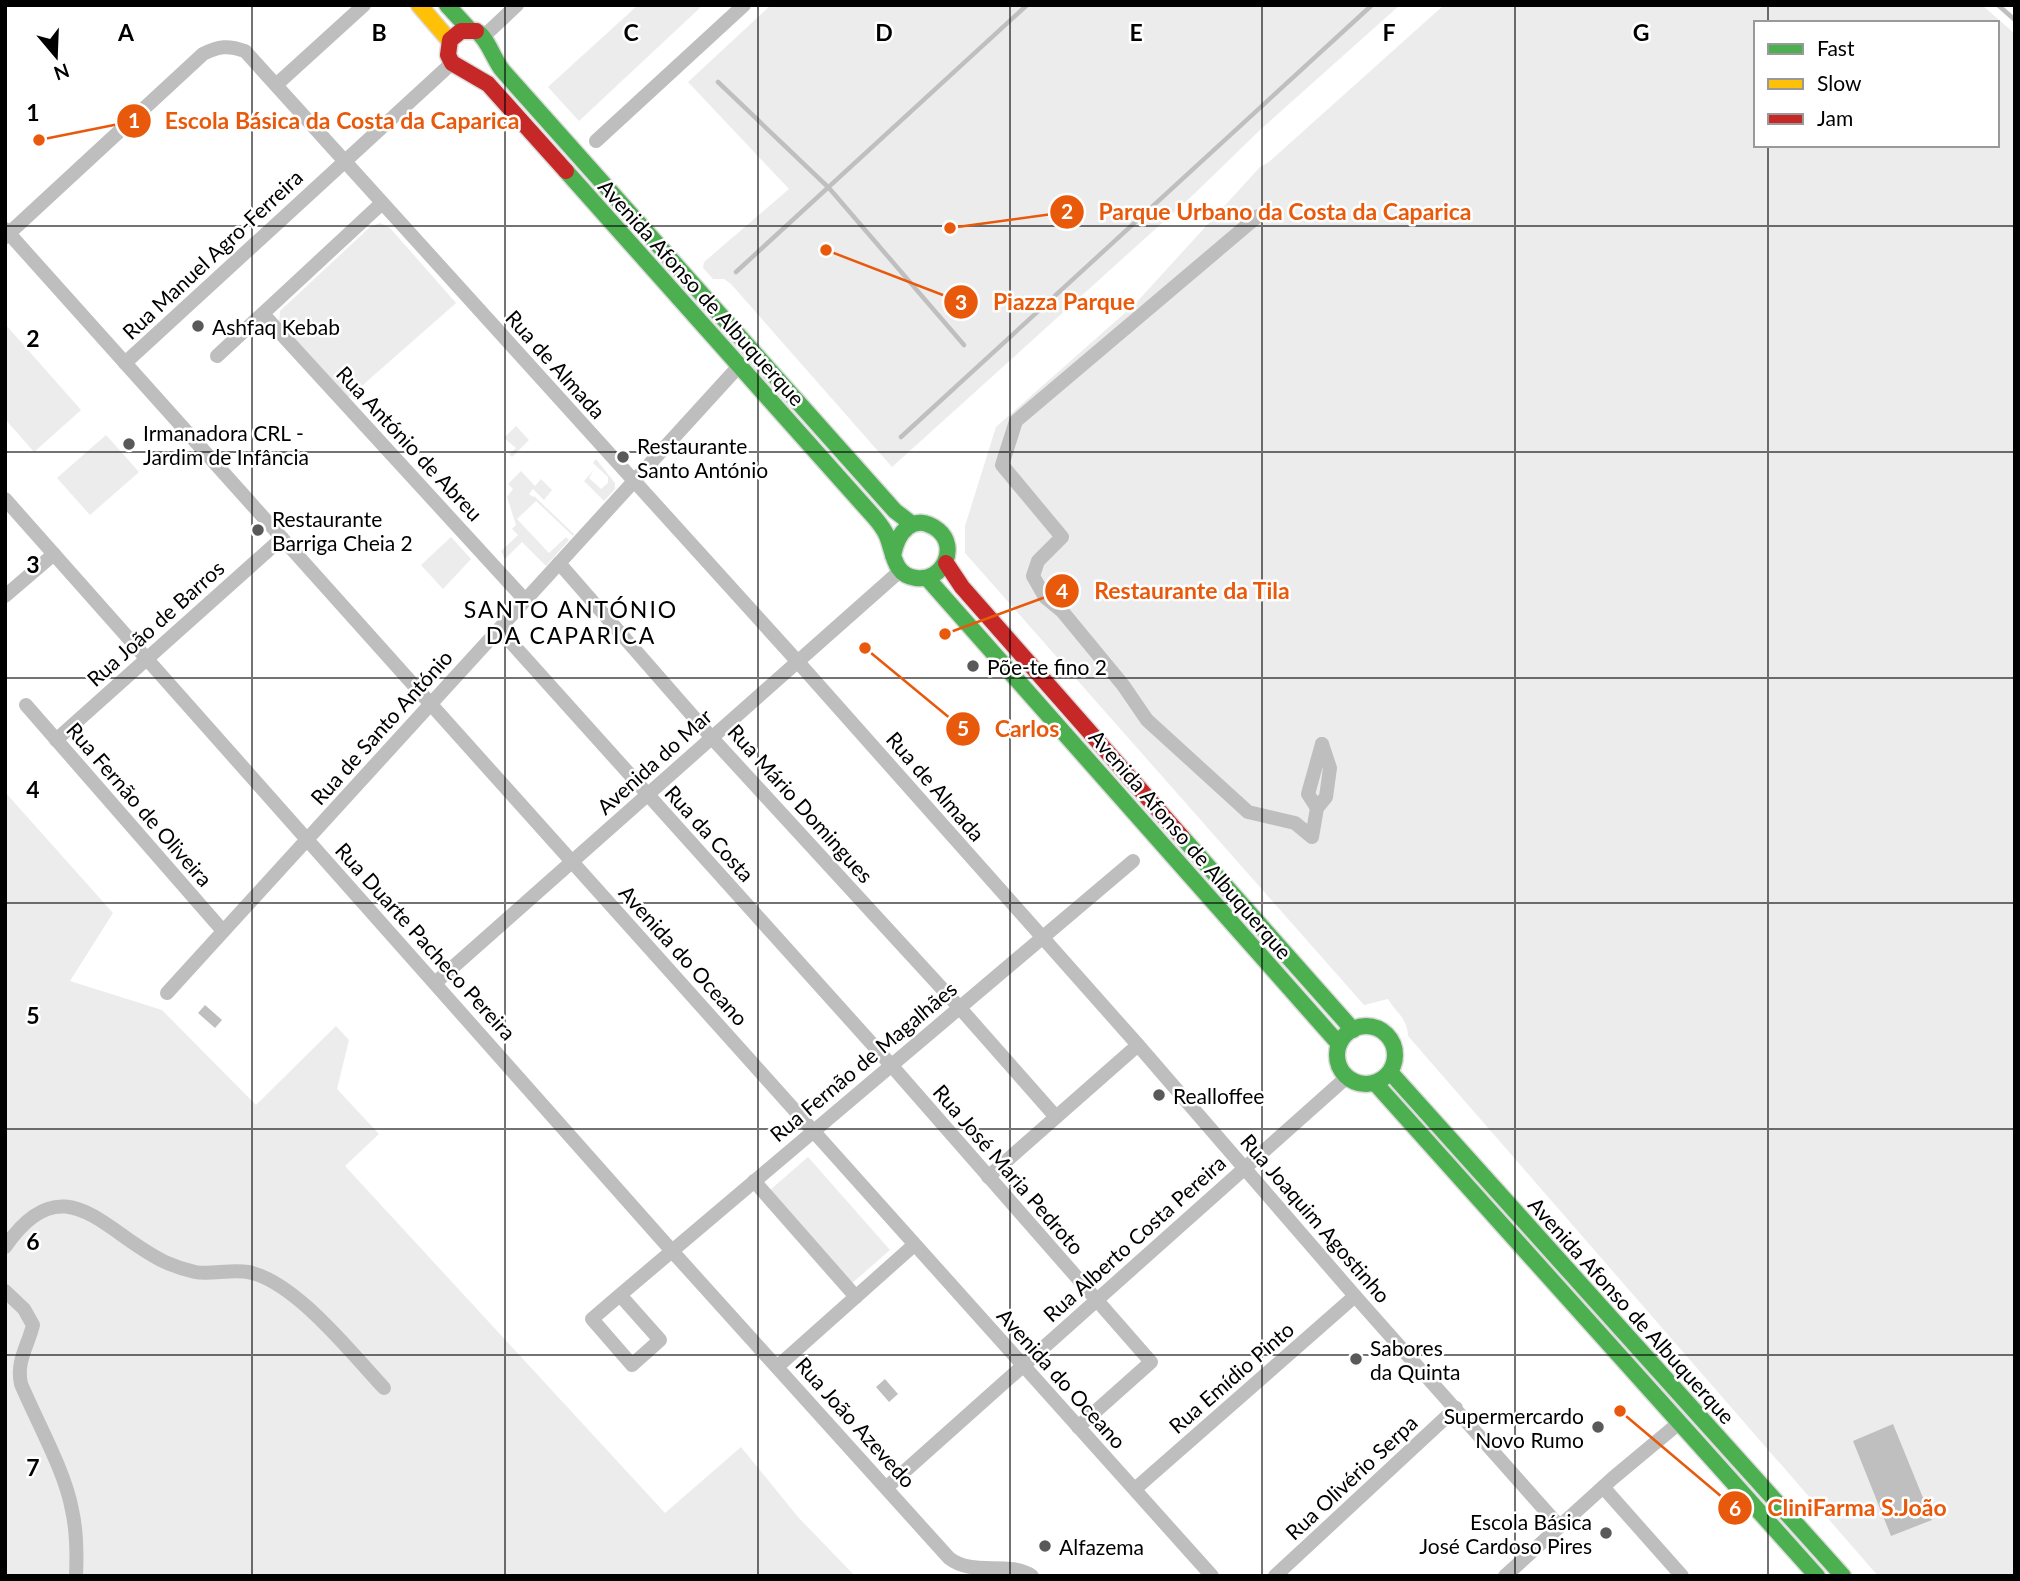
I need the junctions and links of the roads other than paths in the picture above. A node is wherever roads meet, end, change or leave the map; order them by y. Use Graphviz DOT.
graph roads {
  1 [pos="365,5"];
  2 [pos="419,5"];
  3 [pos="447,5"];
  4 [pos="517,5"];
  5 [pos="744,5"];
  6 [pos="480,37"];
  7 [pos="449,40"];
  8 [pos="458,66"];
  9 [pos="276,85"];
  10 [pos="596,141"];
  11 [pos="344,162"];
  12 [pos="382,204"];
  13 [pos="1258,216"];
  14 [pos="7,233"];
  15 [pos="263,314"];
  16 [pos="217,356"];
  17 [pos="125,363"];
  18 [pos="739,366"];
  19 [pos="634,481"];
  20 [pos="5,499"];
  21 [pos="912,524"];
  22 [pos="282,538"];
  23 [pos="54,554"];
  24 [pos="892,556"];
  25 [pos="559,563"];
  26 [pos="946,563"];
  27 [pos="900,571"];
  28 [pos="927,578"];
  29 [pos="5,596"];
  30 [pos="525,600"];
  31 [pos="499,629"];
  32 [pos="147,659"];
  33 [pos="798,662"];
  34 [pos="431,703"];
  35 [pos="26,705"];
  36 [pos="712,738"];
  37 [pos="56,740"];
  38 [pos="1322,744"];
  39 [pos="648,795"];
  40 [pos="307,839"];
  41 [pos="1133,860"];
  42 [pos="573,861"];
  43 [pos="223,931"];
  44 [pos="1041,937"];
  45 [pos="435,983"];
  46 [pos="167,993"];
  47 [pos="959,1007"];
  48 [pos="1353,1030"];
  49 [pos="1339,1044"];
  50 [pos="1138,1045"];
  51 [pos="891,1065"];
  52 [pos="1390,1072"];
  53 [pos="1347,1077"];
  54 [pos="1375,1083"];
  55 [pos="1056,1117"];
  56 [pos="813,1131"];
  57 [pos="1244,1168"];
  58 [pos="988,1177"];
  59 [pos="754,1181"];
  60 [pos="914,1245"];
  61 [pos="5,1247"];
  62 [pos="672,1251"];
  63 [pos="5,1291"];
  64 [pos="620,1294"];
  65 [pos="1355,1296"];
  66 [pos="856,1297"];
  67 [pos="1097,1300"];
  68 [pos="1022,1366"];
  69 [pos="777,1367"];
  70 [pos="384,1388"];
  71 [pos="1456,1408"];
  72 [pos="1679,1423"];
  73 [pos="1078,1427"];
  74 [pos="887,1487"];
  75 [pos="1603,1487"];
  76 [pos="1135,1489"];
  77 [pos="1559,1526"];
  78 [pos="76,1576"];
  79 [pos="1032,1576"];
  80 [pos="1212,1576"];
  81 [pos="1275,1576"];
  82 [pos="1505,1576"];
  83 [pos="1682,1576"];
  84 [pos="1817,1576"];
  85 [pos="1843,1576"];
  1 -- 9 [label="street"];
  2 -- 7 [label="main road"];
  3 -- 6 [label="main road, Avenida Afonso de Albuquerque"];
  4 -- 6 [label="street"];
  5 -- 10 [label="street"];
  6 -- 7 [label="main road"];
  6 -- 8 [label="main road, Rua Manuel Agro-Ferreira"];
  6 -- 21 [label="main road, Avenida Afonso de Albuquerque"];
  7 -- 8 [label="main road"];
  8 -- 11 [label="street, Rua Manuel Agro-Ferreira"];
  8 -- 18 [label="main road, Avenida Afonso de Albuquerque"];
  9 -- 11 [label="street, Rua de Almada"];
  9 -- 14 [label="street, Rua de Almada"];
  11 -- 12 [label="street, Rua de Almada"];
  11 -- 17 [label="street, Rua Manuel Agro-Ferreira"];
  12 -- 15 [label="street"];
  12 -- 19 [label="street, Rua de Almada"];
  13 -- 38 [label="street"];
  14 -- 17 [label="street, Avenida do Oceano"];
  15 -- 16 [label="street"];
  15 -- 30 [label="street, Rua António de Abreu"];
  17 -- 22 [label="street, Avenida do Oceano"];
  18 -- 19 [label="street, Rua de Santo António"];
  18 -- 24 [label="main road, Avenida Afonso de Albuquerque"];
  19 -- 25 [label="street, Rua de Santo António"];
  19 -- 33 [label="street, Rua de Almada"];
  20 -- 23 [label="street, Rua Duarte Pacheco Pereira"];
  21 -- 24 [label="main road"];
  21 -- 26 [label="main road, Avenida Afonso de Albuquerque"];
  22 -- 32 [label="street, Rua João de Barros"];
  22 -- 34 [label="street, Avenida do Oceano"];
  23 -- 29 [label="street"];
  23 -- 32 [label="street, Rua Duarte Pacheco Pereira"];
  24 -- 27 [label="main road, Avenida Afonso de Albuquerque"];
  25 -- 30 [label="street, Rua de Santo António"];
  25 -- 36 [label="street, Rua Mário Domingues"];
  26 -- 28 [label="main road"];
  26 -- 48 [label="main road, Avenida Afonso de Albuquerque"];
  27 -- 28 [label="main road"];
  27 -- 33 [label="street, Avenida do Mar"];
  28 -- 49 [label="main road, Avenida Afonso de Albuquerque"];
  30 -- 31 [label="street, Rua de Santo António"];
  31 -- 34 [label="street, Rua de Santo António"];
  31 -- 39 [label="street, Rua da Costa"];
  32 -- 37 [label="street, Rua João de Barros"];
  32 -- 40 [label="street, Rua Duarte Pacheco Pereira"];
  33 -- 36 [label="street, Avenida do Mar"];
  33 -- 44 [label="street, Rua de Almada"];
  34 -- 40 [label="street, Rua de Santo António"];
  34 -- 42 [label="street, Avenida do Oceano"];
  35 -- 37 [label="street, Rua Fernão de Oliveira"];
  36 -- 39 [label="street, Avenida do Mar"];
  36 -- 47 [label="street, Rua Mário Domingues"];
  37 -- 43 [label="street, Rua Fernão de Oliveira"];
  39 -- 42 [label="street, Avenida do Mar"];
  39 -- 51 [label="street, Rua da Costa"];
  40 -- 43 [label="street, Rua de Santo António"];
  40 -- 45 [label="street, Rua Duarte Pacheco Pereira"];
  41 -- 44 [label="street, Rua Fernão de Magalhães"];
  42 -- 45 [label="street, Avenida do Mar"];
  42 -- 56 [label="street, Avenida do Oceano"];
  43 -- 46 [label="street, Rua de Santo António"];
  44 -- 47 [label="street, Rua Fernão de Magalhães"];
  44 -- 50 [label="street, Rua Joaquim Agostinho"];
  45 -- 62 [label="street, Rua Duarte Pacheco Pereira"];
  47 -- 51 [label="street, Rua Fernão de Magalhães"];
  47 -- 55 [label="street, Rua Mário Domingues"];
  48 -- 49 [label="main road"];
  48 -- 52 [label="main road"];
  49 -- 53 [label="main road, Avenida Afonso de Albuquerque"];
  50 -- 55 [label="street"];
  50 -- 57 [label="street, Rua Joaquim Agostinho"];
  51 -- 56 [label="street, Rua Fernão de Magalhães"];
  51 -- 58 [label="street, Rua José Maria Pedroto"];
  52 -- 54 [label="main road"];
  52 -- 85 [label="main road, Avenida Afonso de Albuquerque"];
  53 -- 54 [label="main road"];
  53 -- 57 [label="street, Rua Alberto Costa Pereira"];
  54 -- 72 [label="main road, Avenida Afonso de Albuquerque"];
  55 -- 58 [label="street"];
  56 -- 59 [label="street, Rua Fernão de Magalhães"];
  56 -- 60 [label="street, Avenida do Oceano"];
  57 -- 65 [label="street, Rua Joaquim Agostinho"];
  57 -- 67 [label="street, Rua Alberto Costa Pereira"];
  58 -- 67 [label="street, Rua José Maria Pedroto"];
  59 -- 62 [label="street, Rua Fernão de Magalhães"];
  59 -- 66 [label="street"];
  60 -- 66 [label="street"];
  60 -- 68 [label="street, Avenida do Oceano"];
  61 -- 70 [label="street"];
  62 -- 64 [label="street, Rua Fernão de Magalhães"];
  62 -- 69 [label="street, Rua João Azevedo"];
  63 -- 78 [label="street"];
  64 -- 64 [label="street, Rua Fernão de Magalhães"];
  65 -- 71 [label="street, Rua Joaquim Agostinho"];
  65 -- 76 [label="street, Rua Emídio Pinto"];
  66 -- 69 [label="street"];
  67 -- 68 [label="street, Rua Alberto Costa Pereira"];
  67 -- 73 [label="street, Rua José Maria Pedroto"];
  68 -- 73 [label="street, Avenida do Oceano"];
  68 -- 74 [label="street, Rua Alberto Costa Pereira"];
  69 -- 74 [label="street, Rua João Azevedo"];
  71 -- 77 [label="street, Rua Joaquim Agostinho"];
  71 -- 81 [label="street, Rua Olivério Serpa"];
  72 -- 75 [label="street"];
  72 -- 84 [label="main road, Avenida Afonso de Albuquerque"];
  73 -- 76 [label="street, Avenida do Oceano"];
  74 -- 79 [label="street, Rua João Azevedo"];
  75 -- 77 [label="street"];
  75 -- 83 [label="street"];
  76 -- 80 [label="street, Avenida do Oceano"];
  77 -- 82 [label="street"];
}
